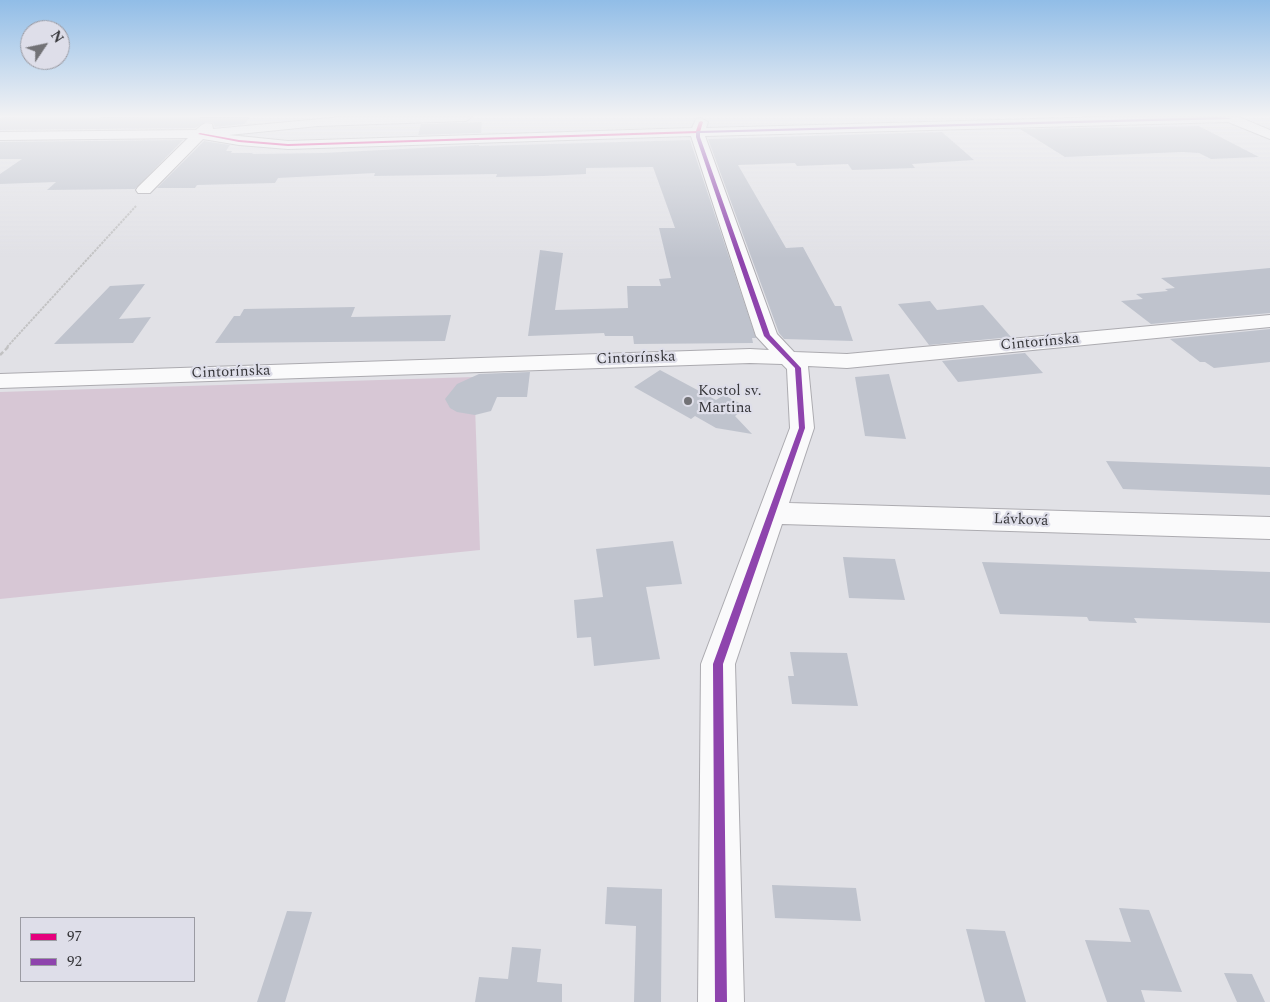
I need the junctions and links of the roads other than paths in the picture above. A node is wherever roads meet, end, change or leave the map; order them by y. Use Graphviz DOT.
graph roads {
  1 [pos="170,164"];
  2 [pos="707,164"];
  3 [pos="144,190"];
  4 [pos="1270,321"];
  5 [pos="787,357"];
  6 [pos="0,381"];
  7 [pos="772,513"];
  8 [pos="1270,528"];
  9 [pos="721,1002"];
  1 -- 3 [label="street"];
  2 -- 5 [label="street"];
  4 -- 5 [label="street, Cintorínska"];
  5 -- 6 [label="street, Cintorínska"];
  5 -- 7 [label="street"];
  7 -- 8 [label="street, Lávková"];
  7 -- 9 [label="street"];
}
